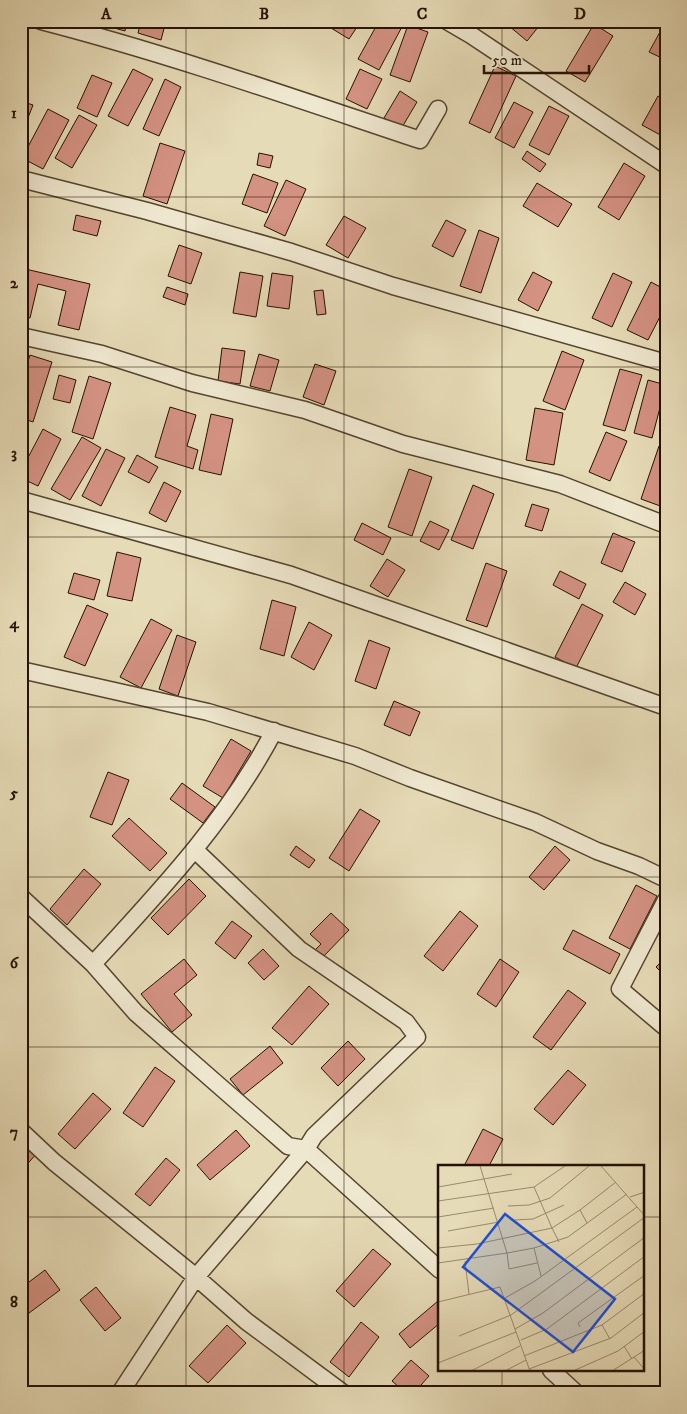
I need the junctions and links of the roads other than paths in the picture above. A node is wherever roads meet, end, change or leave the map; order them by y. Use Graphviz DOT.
graph roads {
  1 [pos="40,21"];
  2 [pos="447,21"];
  3 [pos="438,109"];
  4 [pos="666,165"];
  5 [pos="21,179"];
  6 [pos="21,336"];
  7 [pos="666,363"];
  8 [pos="21,500"];
  9 [pos="666,525"];
  10 [pos="21,670"];
  11 [pos="666,707"];
  12 [pos="274,731"];
  13 [pos="195,850"];
  14 [pos="666,879"];
  15 [pos="21,897"];
  16 [pos="666,900"];
  17 [pos="93,964"];
  18 [pos="666,1028"];
  19 [pos="21,1131"];
  20 [pos="306,1149"];
  21 [pos="438,1268"];
  22 [pos="196,1277"];
  23 [pos="553,1372"];
  24 [pos="120,1393"];
  25 [pos="343,1393"];
  26 [pos="576,1393"];
  1 -- 3 [label="street"];
  2 -- 4 [label="street"];
  5 -- 7 [label="street"];
  6 -- 9 [label="street"];
  8 -- 11 [label="street"];
  10 -- 12 [label="street"];
  12 -- 13 [label="street"];
  12 -- 14 [label="street"];
  13 -- 17 [label="street"];
  13 -- 20 [label="street"];
  15 -- 17 [label="street"];
  16 -- 18 [label="street"];
  17 -- 20 [label="street"];
  19 -- 22 [label="street"];
  20 -- 21 [label="street"];
  20 -- 22 [label="street"];
  22 -- 24 [label="street"];
  22 -- 25 [label="street"];
  23 -- 26 [label="street"];
}
